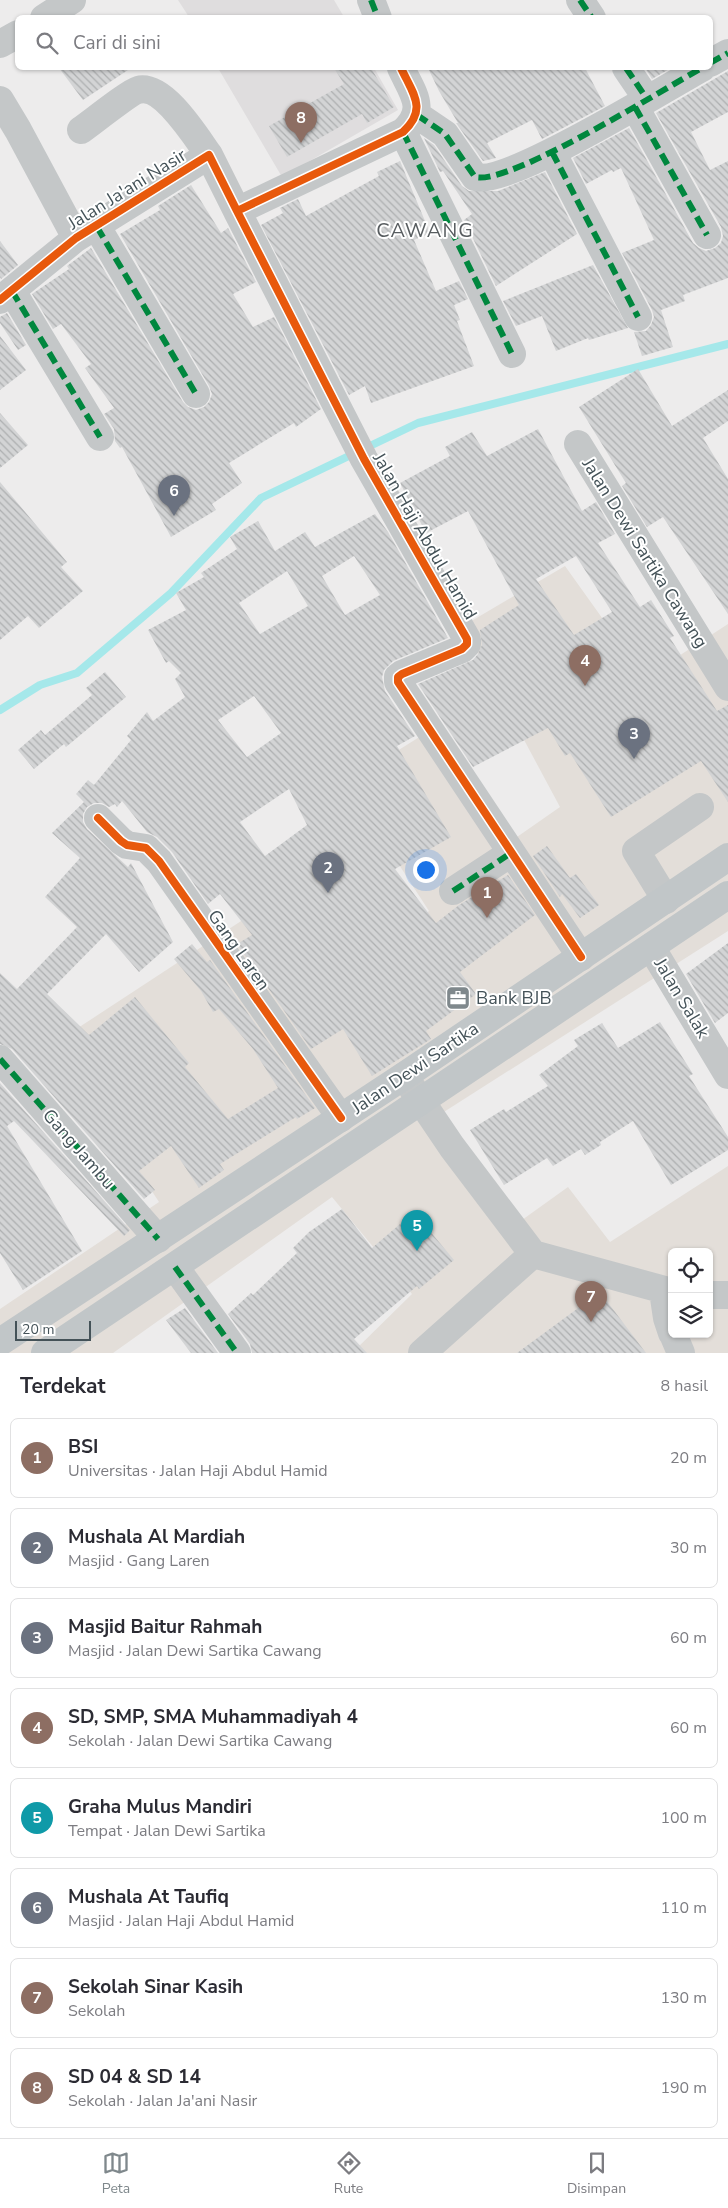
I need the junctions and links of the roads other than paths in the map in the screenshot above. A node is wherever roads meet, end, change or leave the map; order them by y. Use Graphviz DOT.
graph roads {
  1 [pos="72,0"];
  2 [pos="371,0"];
  3 [pos="580,0"];
  4 [pos="49,15"];
  5 [pos="377,15"];
  6 [pos="590,15"];
  7 [pos="15,36"];
  8 [pos="0,44"];
  9 [pos="728,53"];
  10 [pos="713,61"];
  11 [pos="402,70"];
  12 [pos="627,70"];
  13 [pos="699,70"];
  14 [pos="0,100"];
  15 [pos="641,103"];
  16 [pos="410,124"];
  17 [pos="81,130"];
  18 [pos="9,137"];
  19 [pos="552,152"];
  20 [pos="209,155"];
  21 [pos="237,211"];
  22 [pos="86,232"];
  23 [pos="707,234"];
  24 [pos="6,295"];
  25 [pos="638,317"];
  26 [pos="512,354"];
  27 [pos="196,394"];
  28 [pos="100,437"];
  29 [pos="578,444"];
  30 [pos="728,687"];
  31 [pos="700,807"];
  32 [pos="98,818"];
  33 [pos="511,853"];
  34 [pos="728,857"];
  35 [pos="453,891"];
  36 [pos="728,895"];
  37 [pos="666,900"];
  38 [pos="651,947"];
  39 [pos="581,957"];
  40 [pos="0,1059"];
  41 [pos="728,1075"];
  42 [pos="404,1076"];
  43 [pos="421,1102"];
  44 [pos="341,1118"];
  45 [pos="158,1239"];
  46 [pos="533,1254"];
  47 [pos="175,1267"];
  48 [pos="668,1292"];
  49 [pos="713,1295"];
  50 [pos="728,1295"];
  51 [pos="668,1321"];
  52 [pos="674,1338"];
  53 [pos="0,1342"];
  54 [pos="45,1353"];
  55 [pos="237,1353"];
  56 [pos="422,1353"];
  57 [pos="681,1353"];
  1 -- 4 [label="street"];
  2 -- 5 [label="street"];
  3 -- 6 [label="street"];
  7 -- 8 [label="street"];
  9 -- 10 [label="street"];
  11 -- 16 [label="street"];
  12 -- 15 [label="street"];
  13 -- 15 [label="street"];
  14 -- 18 [label="street"];
  15 -- 19 [label="street"];
  15 -- 23 [label="street"];
  16 -- 19 [label="street"];
  16 -- 21 [label="street"];
  16 -- 26 [label="street"];
  17 -- 20 [label="street"];
  18 -- 22 [label="street"];
  19 -- 25 [label="street"];
  20 -- 21 [label="street, Jalan Ja'ani Nasir"];
  20 -- 22 [label="street, Jalan Ja'ani Nasir"];
  21 -- 33 [label="street, Jalan Haji Abdul Hamid"];
  22 -- 24 [label="street, Jalan Ja'ani Nasir"];
  22 -- 27 [label="street"];
  24 -- 28 [label="street"];
  29 -- 30 [label="street, Jalan Dewi Sartika Cawang"];
  31 -- 37 [label="street"];
  32 -- 44 [label="street, Gang Laren"];
  33 -- 35 [label="street"];
  33 -- 39 [label="street, Jalan Haji Abdul Hamid"];
  34 -- 37 [label="main road, Jalan Dewi Sartika"];
  36 -- 38 [label="main road, Jalan Dewi Sartika"];
  37 -- 39 [label="main road, Jalan Dewi Sartika"];
  38 -- 41 [label="street, Jalan Salak"];
  38 -- 43 [label="main road, Jalan Dewi Sartika"];
  39 -- 42 [label="main road, Jalan Dewi Sartika"];
  40 -- 45 [label="street, Gang Jambu"];
  42 -- 43 [label="street"];
  42 -- 44 [label="main road, Jalan Dewi Sartika"];
  43 -- 46 [label="street"];
  43 -- 47 [label="main road, Jalan Dewi Sartika"];
  44 -- 45 [label="main road, Jalan Dewi Sartika"];
  45 -- 53 [label="main road, Jalan Dewi Sartika"];
  46 -- 48 [label="street"];
  46 -- 56 [label="street"];
  47 -- 54 [label="main road, Jalan Dewi Sartika"];
  47 -- 55 [label="street"];
  48 -- 51 [label="street"];
  49 -- 50 [label="street"];
  52 -- 57 [label="street"];
}
